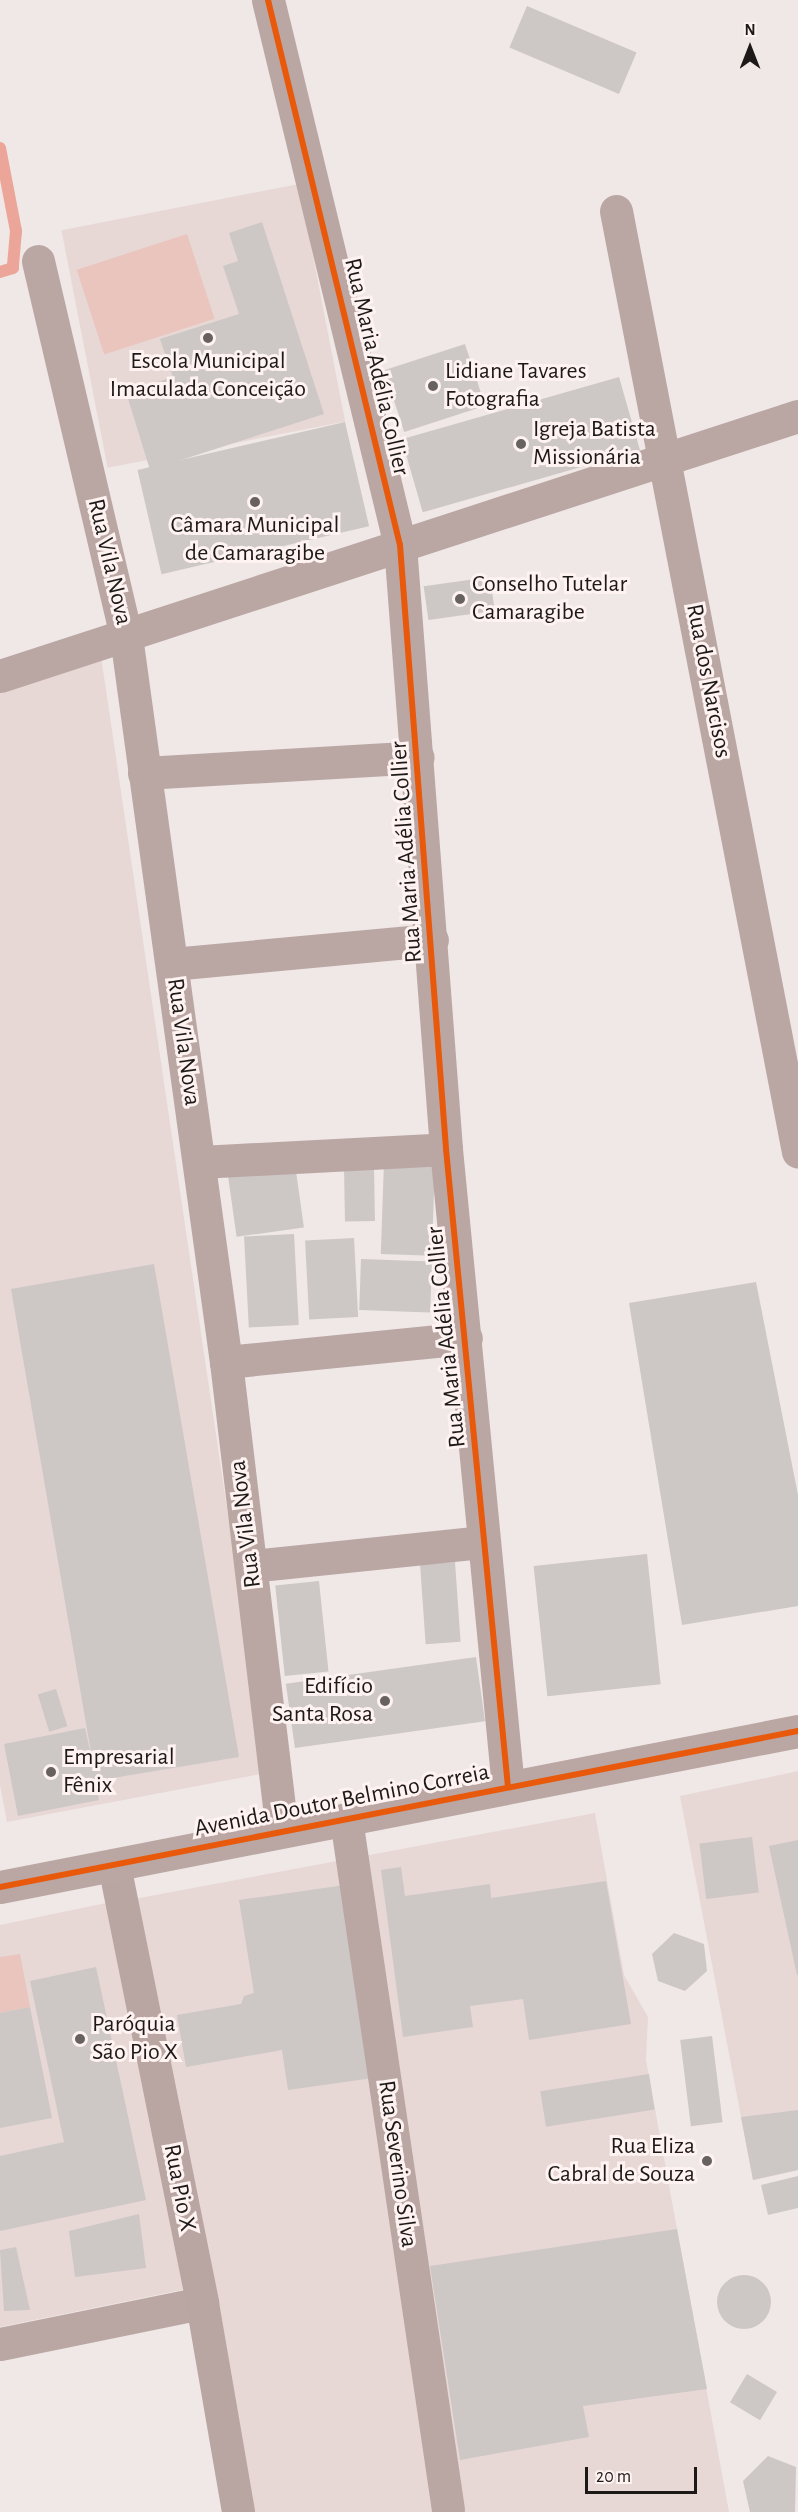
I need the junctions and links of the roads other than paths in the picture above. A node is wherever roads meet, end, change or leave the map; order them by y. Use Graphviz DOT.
graph roads {
  1 [pos="268,0"];
  2 [pos="616,211"];
  3 [pos="38,261"];
  4 [pos="798,416"];
  5 [pos="666,456"];
  6 [pos="400,545"];
  7 [pos="126,636"];
  8 [pos="0,676"];
  9 [pos="418,757"];
  10 [pos="144,773"];
  11 [pos="432,940"];
  12 [pos="172,964"];
  13 [pos="446,1149"];
  14 [pos="798,1152"];
  15 [pos="200,1162"];
  16 [pos="466,1338"];
  17 [pos="226,1362"];
  18 [pos="484,1542"];
  19 [pos="251,1566"];
  20 [pos="798,1731"];
  21 [pos="508,1786"];
  22 [pos="346,1819"];
  23 [pos="282,1832"];
  24 [pos="114,1864"];
  25 [pos="0,1887"];
  26 [pos="201,2303"];
  27 [pos="0,2344"];
  28 [pos="448,2510"];
  29 [pos="238,2512"];
  1 -- 6 [label="street, Rua Maria Adélia Collier"];
  2 -- 5 [label="street, Rua dos Narcisos"];
  3 -- 7 [label="street, Rua Vila Nova"];
  4 -- 5 [label="street"];
  5 -- 6 [label="street"];
  5 -- 14 [label="street, Rua dos Narcisos"];
  6 -- 7 [label="street"];
  6 -- 9 [label="street, Rua Maria Adélia Collier"];
  7 -- 8 [label="street"];
  7 -- 10 [label="street, Rua Vila Nova"];
  9 -- 10 [label="street"];
  9 -- 11 [label="street, Rua Maria Adélia Collier"];
  10 -- 12 [label="street, Rua Vila Nova"];
  11 -- 12 [label="street"];
  11 -- 13 [label="street, Rua Maria Adélia Collier"];
  12 -- 15 [label="street, Rua Vila Nova"];
  13 -- 15 [label="street"];
  13 -- 16 [label="street, Rua Maria Adélia Collier"];
  15 -- 17 [label="street, Rua Vila Nova"];
  16 -- 17 [label="street"];
  16 -- 18 [label="street, Rua Maria Adélia Collier"];
  17 -- 19 [label="street, Rua Vila Nova"];
  18 -- 19 [label="street"];
  18 -- 21 [label="street, Rua Maria Adélia Collier"];
  19 -- 23 [label="street, Rua Vila Nova"];
  20 -- 21 [label="main road, Avenida Doutor Belmino Correia"];
  21 -- 22 [label="main road, Avenida Doutor Belmino Correia"];
  22 -- 23 [label="main road, Avenida Doutor Belmino Correia"];
  22 -- 28 [label="street, Rua Severino Silva"];
  23 -- 24 [label="main road, Avenida Doutor Belmino Correia"];
  24 -- 25 [label="main road, Avenida Doutor Belmino Correia"];
  24 -- 26 [label="street, Rua Pio X"];
  26 -- 27 [label="street"];
  26 -- 29 [label="street, Rua Pio X"];
}
